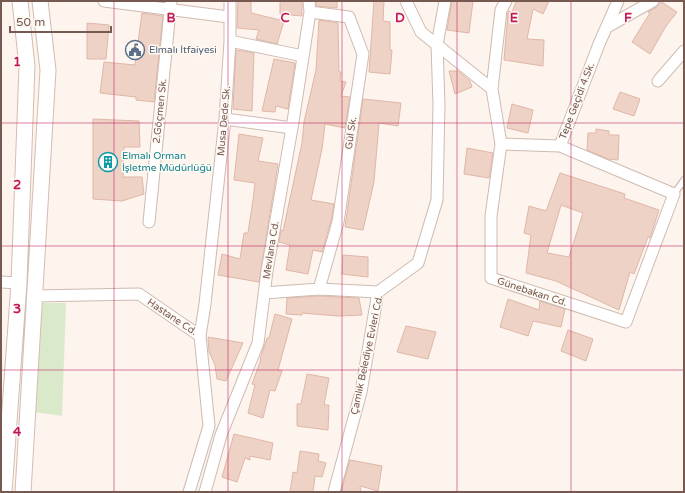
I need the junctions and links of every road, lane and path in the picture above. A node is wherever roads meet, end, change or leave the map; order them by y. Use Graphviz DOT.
graph roads {
  1 [pos="20,1"];
  2 [pos="40,1"];
  3 [pos="105,1"];
  4 [pos="230,1"];
  5 [pos="406,1"];
  6 [pos="445,1"];
  7 [pos="506,1"];
  8 [pos="618,1"];
  9 [pos="653,1"];
  10 [pos="171,5"];
  11 [pos="310,6"];
  12 [pos="229,17"];
  13 [pos="607,27"];
  14 [pos="230,41"];
  15 [pos="437,45"];
  16 [pos="684,51"];
  17 [pos="303,56"];
  18 [pos="658,81"];
  19 [pos="492,89"];
  20 [pos="225,119"];
  21 [pos="292,128"];
  22 [pos="501,144"];
  23 [pos="560,146"];
  24 [pos="684,180"];
  25 [pos="674,194"];
  26 [pos="149,222"];
  27 [pos="1,282"];
  28 [pos="19,283"];
  29 [pos="318,289"];
  30 [pos="378,292"];
  31 [pos="264,294"];
  32 [pos="34,296"];
  33 [pos="200,336"];
  34 [pos="210,426"];
  35 [pos="221,434"];
  36 [pos="4,492"];
  37 [pos="23,492"];
  38 [pos="190,492"];
  39 [pos="205,492"];
  40 [pos="334,492"];
  1 -- 28 [label="main road"];
  2 -- 32 [label="main road"];
  3 -- 10 [label="street"];
  4 -- 12 [label="street, Musa Dede Sk."];
  5 -- 15 [label="street"];
  6 -- 15 [label="street, Çamlık Belediye Evleri Cd."];
  7 -- 19 [label="street, Günebakan Cd."];
  8 -- 13 [label="street, Tepe Geçidi 4.Sk."];
  9 -- 13 [label="street"];
  10 -- 12 [label="street"];
  10 -- 26 [label="street, 2.Göçmen Sk."];
  11 -- 17 [label="street, Mevlana Cd."];
  11 -- 29 [label="street, Gül Sk."];
  12 -- 14 [label="street, Musa Dede Sk."];
  13 -- 23 [label="street, Tepe Geçidi 4.Sk."];
  14 -- 17 [label="street"];
  14 -- 20 [label="street, Musa Dede Sk."];
  15 -- 19 [label="street"];
  15 -- 30 [label="street, Çamlık Belediye Evleri Cd."];
  16 -- 18 [label="street"];
  17 -- 21 [label="street, Mevlana Cd."];
  19 -- 22 [label="street, Günebakan Cd."];
  20 -- 21 [label="street"];
  20 -- 33 [label="street, Musa Dede Sk."];
  21 -- 31 [label="street, Mevlana Cd."];
  22 -- 23 [label="street, Tepe Geçidi 4.Sk."];
  22 -- 25 [label="street, Günebakan Cd."];
  23 -- 25 [label="street"];
  24 -- 25 [label="lane"];
  27 -- 28 [label="street"];
  28 -- 36 [label="main road"];
  29 -- 30 [label="street"];
  29 -- 31 [label="street"];
  30 -- 40 [label="street, Çamlık Belediye Evleri Cd."];
  31 -- 35 [label="street, Mevlana Cd."];
  32 -- 33 [label="street, Hastane Cd."];
  32 -- 37 [label="main road"];
  33 -- 34 [label="street, Hastane Cd."];
  34 -- 35 [label="street"];
  34 -- 38 [label="street, Hastane Cd."];
  35 -- 39 [label="street, Mevlana Cd."];
}
